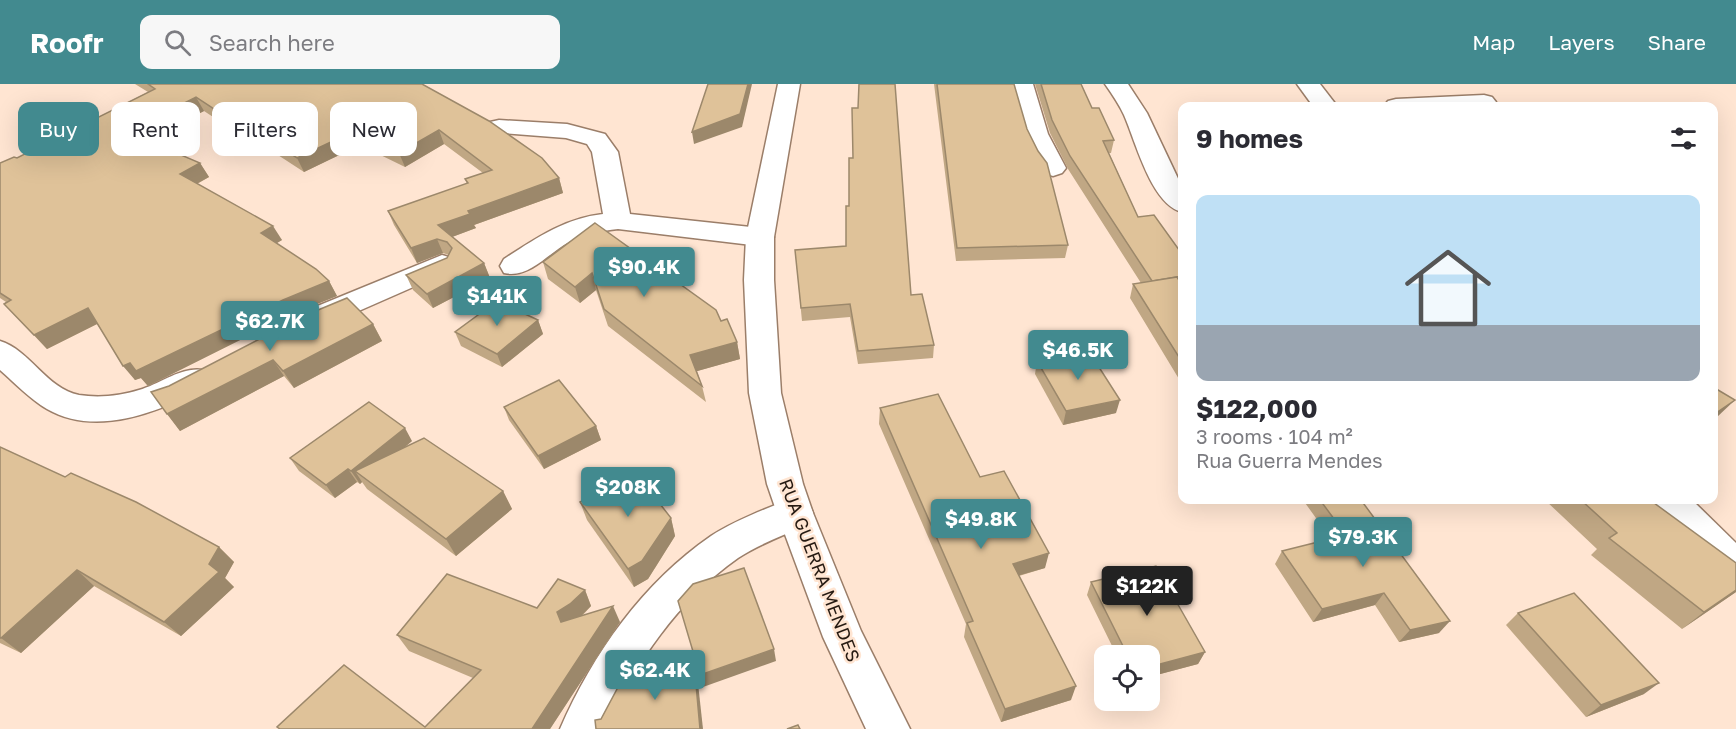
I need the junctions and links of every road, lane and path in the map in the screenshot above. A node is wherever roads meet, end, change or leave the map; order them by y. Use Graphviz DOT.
graph roads {
  1 [pos="789,84"];
  2 [pos="1022,84"];
  3 [pos="1116,84"];
  4 [pos="1308,84"];
  5 [pos="1322,102"];
  6 [pos="500,127"];
  7 [pos="1053,168"];
  8 [pos="1178,199"];
  9 [pos="618,221"];
  10 [pos="760,237"];
  11 [pos="442,264"];
  12 [pos="514,266"];
  13 [pos="284,334"];
  14 [pos="0,352"];
  15 [pos="221,366"];
  16 [pos="1674,504"];
  17 [pos="795,513"];
  18 [pos="1736,568"];
  19 [pos="582,729"];
  20 [pos="888,729"];
  1 -- 10 [label="street, RUA GUERRA MENDES"];
  2 -- 7 [label="street"];
  3 -- 8 [label="street"];
  4 -- 5 [label="street"];
  6 -- 9 [label="street"];
  9 -- 10 [label="street"];
  9 -- 12 [label="street"];
  10 -- 17 [label="street, RUA GUERRA MENDES"];
  11 -- 13 [label="street"];
  14 -- 15 [label="street"];
  16 -- 18 [label="street"];
  17 -- 19 [label="street"];
  17 -- 20 [label="street, RUA GUERRA MENDES"];
}
